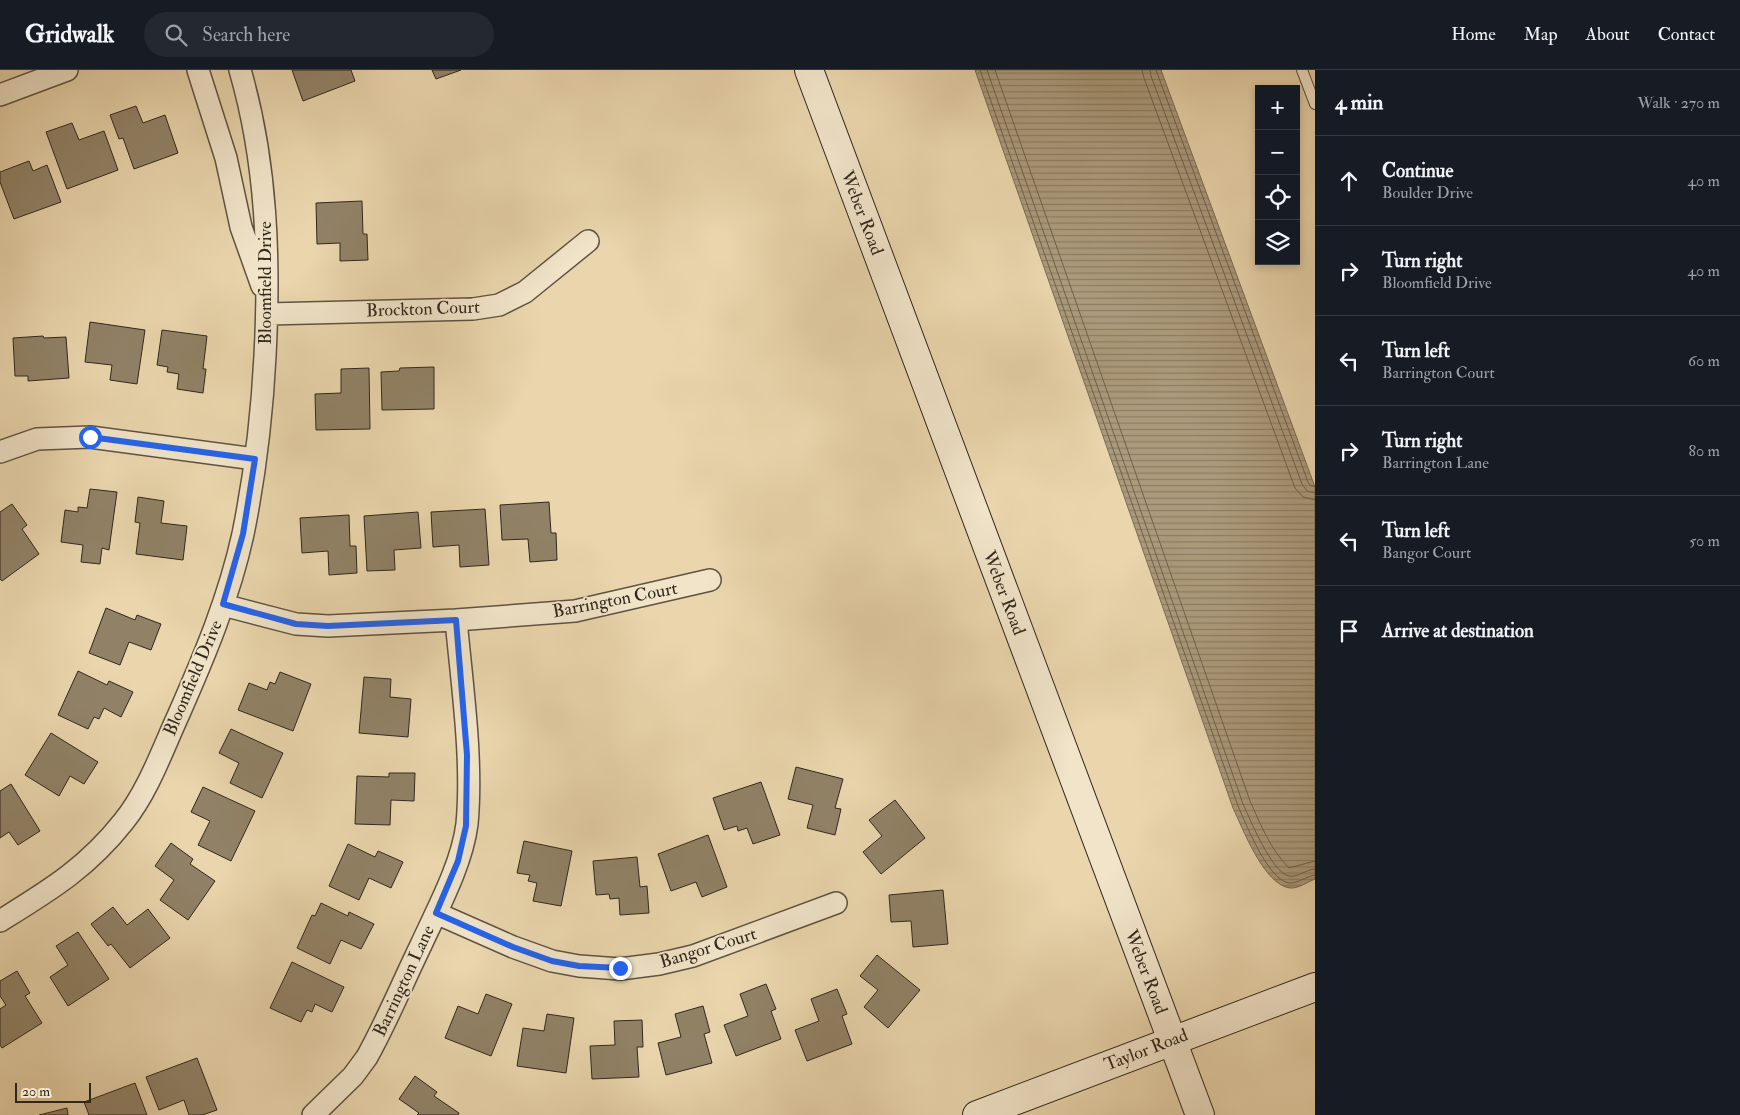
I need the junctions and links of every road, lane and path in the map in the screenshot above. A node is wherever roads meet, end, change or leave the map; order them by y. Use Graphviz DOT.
graph roads {
  1 [pos="67,70"];
  2 [pos="198,70"];
  3 [pos="240,70"];
  4 [pos="809,70"];
  5 [pos="1302,70"];
  6 [pos="0,95"];
  7 [pos="1315,104"];
  8 [pos="588,241"];
  9 [pos="268,308"];
  10 [pos="0,452"];
  11 [pos="255,459"];
  12 [pos="710,580"];
  13 [pos="223,604"];
  14 [pos="456,620"];
  15 [pos="836,903"];
  16 [pos="436,913"];
  17 [pos="0,921"];
  18 [pos="1315,987"];
  19 [pos="1172,1040"];
  20 [pos="313,1115"];
  21 [pos="977,1115"];
  22 [pos="1200,1115"];
  1 -- 6 [label="street"];
  2 -- 9 [label="street"];
  3 -- 9 [label="street, Bloomfield Drive"];
  4 -- 19 [label="main road, Weber Road"];
  5 -- 7 [label="lane"];
  8 -- 9 [label="street, Brockton Court"];
  9 -- 11 [label="street, Bloomfield Drive"];
  10 -- 11 [label="street"];
  11 -- 13 [label="street, Bloomfield Drive"];
  12 -- 14 [label="street, Barrington Court"];
  13 -- 14 [label="street, Barrington Court"];
  13 -- 17 [label="street, Bloomfield Drive"];
  14 -- 16 [label="street, Barrington Lane"];
  15 -- 16 [label="street, Bangor Court"];
  16 -- 20 [label="street, Barrington Lane"];
  18 -- 19 [label="main road, Taylor Road"];
  19 -- 21 [label="main road, Taylor Road"];
  19 -- 22 [label="main road, Weber Road"];
}
